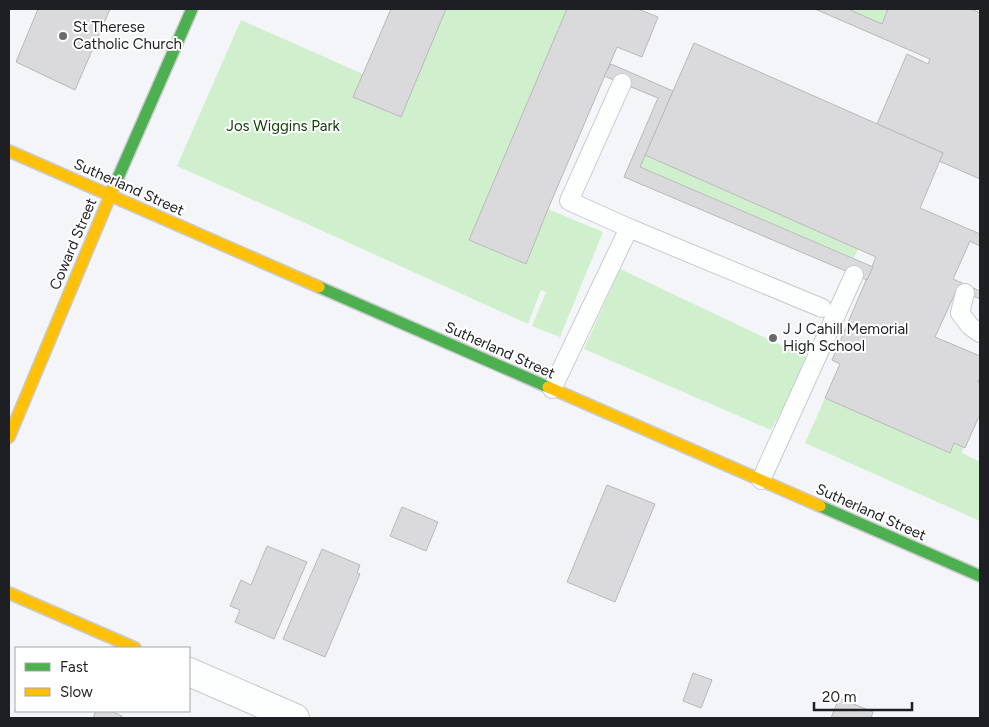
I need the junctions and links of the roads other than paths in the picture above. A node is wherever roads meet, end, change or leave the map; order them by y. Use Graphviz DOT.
graph roads {
  1 [pos="192,9"];
  2 [pos="622,83"];
  3 [pos="9,151"];
  4 [pos="110,196"];
  5 [pos="629,228"];
  6 [pos="854,275"];
  7 [pos="965,293"];
  8 [pos="822,308"];
  9 [pos="980,333"];
  10 [pos="552,389"];
  11 [pos="9,437"];
  12 [pos="761,480"];
  13 [pos="980,576"];
  14 [pos="9,593"];
  15 [pos="133,647"];
  16 [pos="190,672"];
  17 [pos="296,718"];
  1 -- 4 [label="street, Coward Street"];
  2 -- 5 [label="lane"];
  3 -- 4 [label="street, Sutherland Street"];
  4 -- 10 [label="street, Sutherland Street"];
  4 -- 11 [label="street, Coward Street"];
  5 -- 8 [label="lane"];
  5 -- 10 [label="lane"];
  6 -- 12 [label="lane"];
  7 -- 9 [label="lane"];
  10 -- 12 [label="street, Sutherland Street"];
  12 -- 13 [label="street, Sutherland Street"];
  14 -- 15 [label="street"];
  16 -- 17 [label="street"];
}
